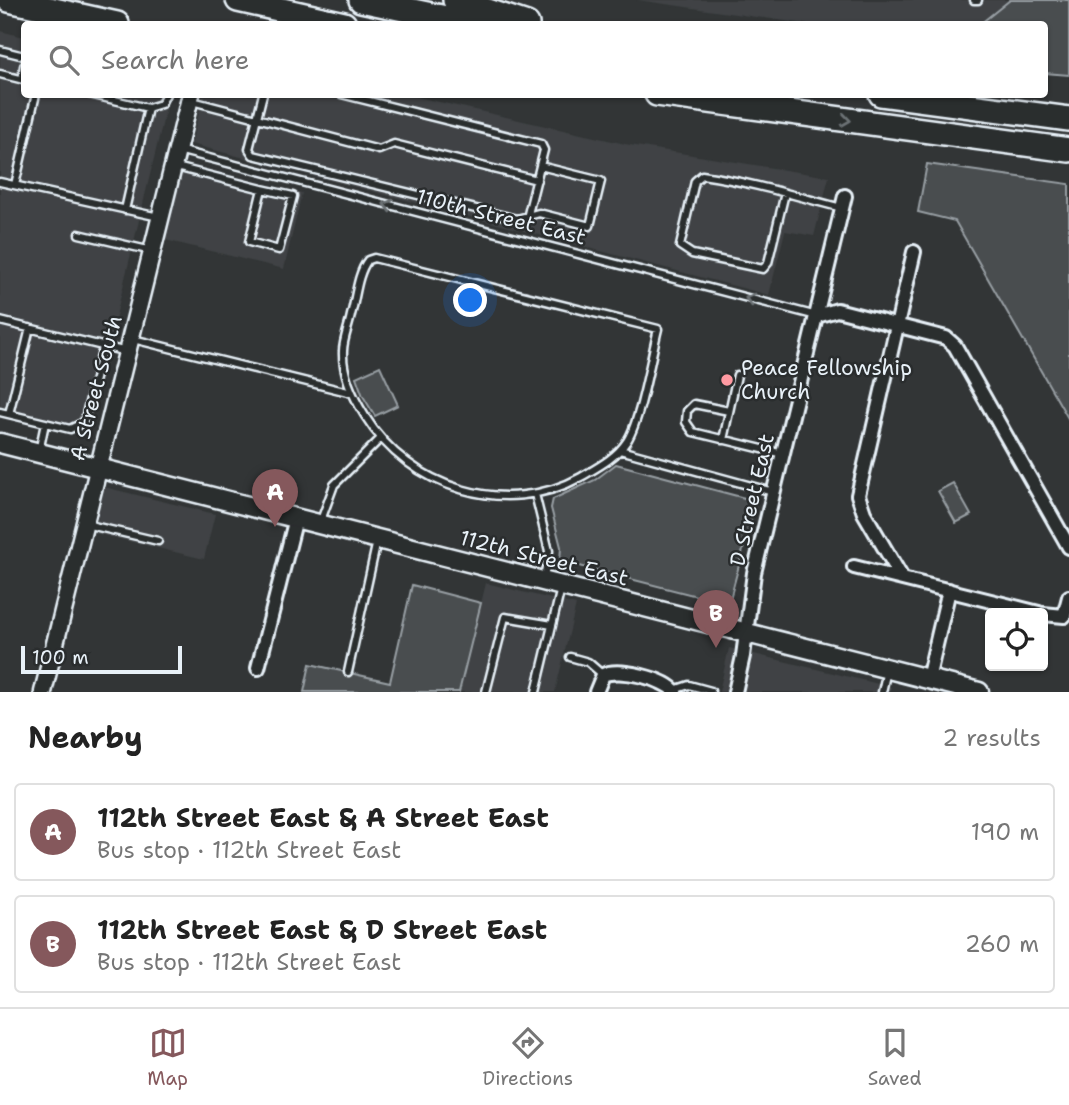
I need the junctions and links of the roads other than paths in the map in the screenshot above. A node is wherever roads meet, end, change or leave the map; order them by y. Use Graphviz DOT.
graph roads {
  1 [pos="9,0"];
  2 [pos="238,0"];
  3 [pos="361,0"];
  4 [pos="456,0"];
  5 [pos="104,21"];
  6 [pos="331,21"];
  7 [pos="460,21"];
  8 [pos="518,21"];
  9 [pos="0,50"];
  10 [pos="21,55"];
  11 [pos="0,74"];
  12 [pos="21,79"];
  13 [pos="35,98"];
  14 [pos="106,98"];
  15 [pos="164,98"];
  16 [pos="190,98"];
  17 [pos="262,98"];
  18 [pos="357,98"];
  19 [pos="680,98"];
  20 [pos="911,98"];
  21 [pos="148,108"];
  22 [pos="257,118"];
  23 [pos="1069,119"];
  24 [pos="178,149"];
  25 [pos="1069,150"];
  26 [pos="174,166"];
  27 [pos="540,166"];
  28 [pos="537,180"];
  29 [pos="0,182"];
  30 [pos="15,185"];
  31 [pos="262,189"];
  32 [pos="785,193"];
  33 [pos="843,202"];
  34 [pos="125,210"];
  35 [pos="161,218"];
  36 [pos="527,218"];
  37 [pos="79,234"];
  38 [pos="153,251"];
  39 [pos="914,252"];
  40 [pos="817,316"];
  41 [pos="0,321"];
  42 [pos="897,324"];
  43 [pos="30,328"];
  44 [pos="129,345"];
  45 [pos="103,346"];
  46 [pos="737,375"];
  47 [pos="352,393"];
  48 [pos="729,411"];
  49 [pos="0,412"];
  50 [pos="9,414"];
  51 [pos="45,423"];
  52 [pos="380,439"];
  53 [pos="723,440"];
  54 [pos="0,443"];
  55 [pos="620,450"];
  56 [pos="38,453"];
  57 [pos="783,454"];
  58 [pos="97,468"];
  59 [pos="774,492"];
  60 [pos="535,494"];
  61 [pos="296,519"];
  62 [pos="83,523"];
  63 [pos="319,524"];
  64 [pos="377,539"];
  65 [pos="159,541"];
  66 [pos="1069,547"];
  67 [pos="854,567"];
  68 [pos="902,578"];
  69 [pos="544,581"];
  70 [pos="562,586"];
  71 [pos="949,590"];
  72 [pos="1069,597"];
  73 [pos="1018,608"];
  74 [pos="1048,615"];
  75 [pos="552,625"];
  76 [pos="746,632"];
  77 [pos="570,657"];
  78 [pos="258,668"];
  79 [pos="887,668"];
  80 [pos="348,672"];
  81 [pos="603,675"];
  82 [pos="928,679"];
  83 [pos="675,691"];
  84 [pos="711,691"];
  85 [pos="43,692"];
  86 [pos="486,692"];
  87 [pos="536,692"];
  88 [pos="596,692"];
  89 [pos="735,692"];
  90 [pos="882,692"];
  91 [pos="979,692"];
  1 -- 5 [label="highway"];
  2 -- 6 [label="highway"];
  3 -- 7 [label="highway"];
  4 -- 8 [label="highway"];
  9 -- 10 [label="lane"];
  11 -- 12 [label="lane"];
  13 -- 30 [label="lane"];
  14 -- 21 [label="lane"];
  15 -- 21 [label="lane"];
  16 -- 22 [label="lane"];
  16 -- 24 [label="street, A Street South"];
  17 -- 22 [label="lane"];
  18 -- 27 [label="lane"];
  19 -- 25 [label="highway, one-way"];
  20 -- 23 [label="highway"];
  21 -- 34 [label="lane"];
  22 -- 28 [label="lane"];
  22 -- 36 [label="lane"];
  24 -- 26 [label="street, A Street South"];
  40 -- 24 [label="lane, 110th Street East, one-way"];
  26 -- 31 [label="lane"];
  26 -- 35 [label="street, A Street South"];
  27 -- 28 [label="lane"];
  27 -- 36 [label="lane"];
  28 -- 36 [label="lane"];
  29 -- 30 [label="lane"];
  30 -- 34 [label="lane"];
  31 -- 31 [label="lane"];
  32 -- 32 [label="lane"];
  32 -- 33 [label="lane"];
  33 -- 40 [label="street, D Street East"];
  34 -- 35 [label="lane"];
  35 -- 38 [label="street, A Street South"];
  37 -- 38 [label="lane"];
  38 -- 44 [label="street, A Street South"];
  39 -- 42 [label="street"];
  40 -- 42 [label="street"];
  40 -- 57 [label="street, D Street East"];
  41 -- 43 [label="lane"];
  42 -- 66 [label="street"];
  42 -- 68 [label="street"];
  43 -- 45 [label="lane"];
  43 -- 50 [label="lane"];
  44 -- 45 [label="lane"];
  44 -- 47 [label="lane"];
  44 -- 58 [label="street, A Street South"];
  45 -- 51 [label="lane"];
  46 -- 48 [label="lane"];
  47 -- 52 [label="lane"];
  47 -- 55 [label="lane"];
  48 -- 53 [label="lane"];
  48 -- 53 [label="lane"];
  49 -- 50 [label="lane"];
  50 -- 51 [label="lane"];
  51 -- 56 [label="lane"];
  52 -- 60 [label="lane"];
  52 -- 63 [label="lane"];
  53 -- 57 [label="lane"];
  54 -- 56 [label="main road, 112th Street East"];
  55 -- 59 [label="lane"];
  55 -- 60 [label="lane"];
  56 -- 58 [label="main road, 112th Street East"];
  57 -- 59 [label="street, D Street East"];
  58 -- 61 [label="main road, 112th Street East"];
  58 -- 62 [label="street, A Street South"];
  59 -- 76 [label="street, D Street East"];
  60 -- 69 [label="lane"];
  61 -- 63 [label="main road, 112th Street East"];
  61 -- 78 [label="street"];
  62 -- 65 [label="lane"];
  62 -- 85 [label="street, A Street South"];
  63 -- 64 [label="main road, 112th Street East"];
  64 -- 69 [label="main road, 112th Street East"];
  64 -- 80 [label="lane"];
  67 -- 68 [label="street"];
  68 -- 71 [label="street"];
  69 -- 70 [label="main road, 112th Street East"];
  70 -- 75 [label="lane"];
  70 -- 76 [label="main road, 112th Street East"];
  71 -- 73 [label="street"];
  71 -- 82 [label="street"];
  72 -- 74 [label="street"];
  75 -- 86 [label="lane"];
  75 -- 87 [label="lane"];
  76 -- 79 [label="main road, 112th Street East"];
  76 -- 89 [label="street, D Street East"];
  77 -- 81 [label="lane"];
  79 -- 82 [label="main road, 112th Street East"];
  79 -- 90 [label="lane"];
  81 -- 83 [label="street"];
  81 -- 88 [label="street"];
  82 -- 91 [label="main road, 112th Street East"];
  83 -- 84 [label="lane"];
}
